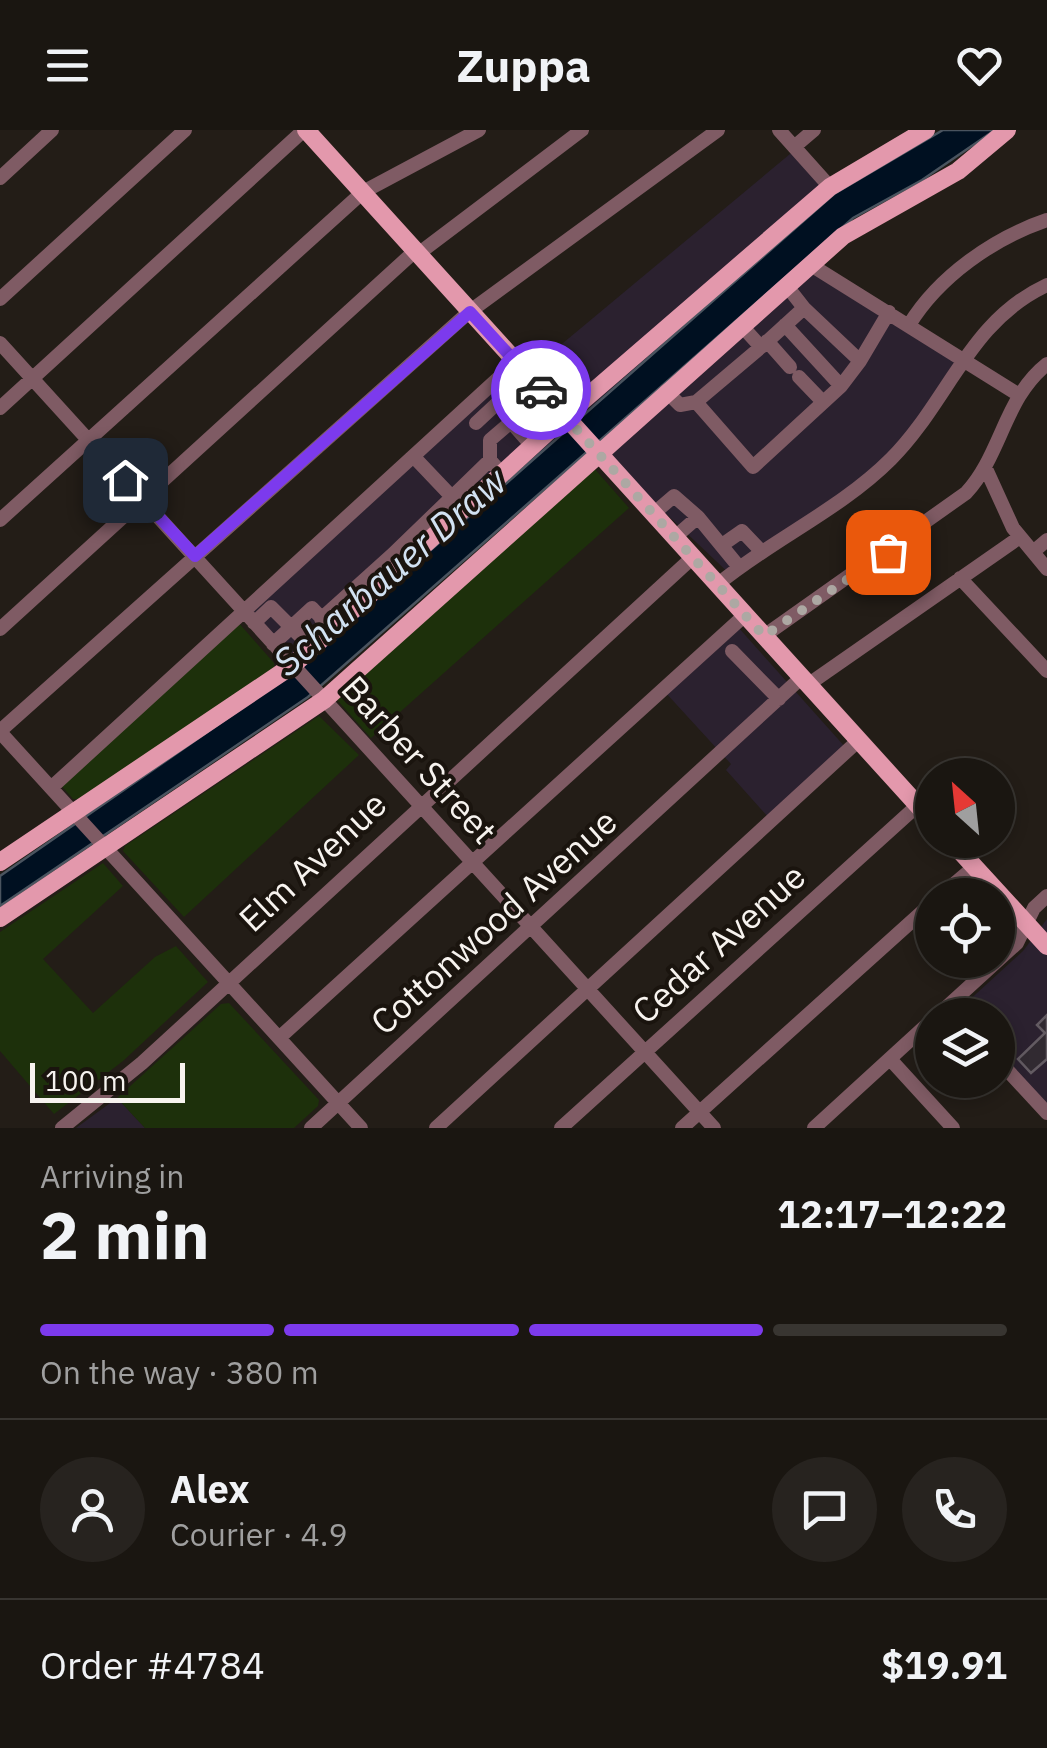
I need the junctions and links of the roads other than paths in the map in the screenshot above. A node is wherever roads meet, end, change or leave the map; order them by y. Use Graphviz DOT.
graph roads {
  1 [pos="52,130"];
  2 [pos="185,130"];
  3 [pos="305,130"];
  4 [pos="478,130"];
  5 [pos="582,130"];
  6 [pos="718,130"];
  7 [pos="779,130"];
  8 [pos="814,130"];
  9 [pos="926,130"];
  10 [pos="1007,130"];
  11 [pos="794,147"];
  12 [pos="0,178"];
  13 [pos="830,187"];
  14 [pos="363,192"];
  15 [pos="1047,220"];
  16 [pos="417,253"];
  17 [pos="811,265"];
  18 [pos="786,285"];
  19 [pos="1047,286"];
  20 [pos="0,299"];
  21 [pos="804,308"];
  22 [pos="470,312"];
  23 [pos="889,312"];
  24 [pos="742,325"];
  25 [pos="909,325"];
  26 [pos="784,326"];
  27 [pos="0,343"];
  28 [pos="764,344"];
  29 [pos="962,357"];
  30 [pos="860,361"];
  31 [pos="516,362"];
  32 [pos="1047,364"];
  33 [pos="32,378"];
  34 [pos="532,379"];
  35 [pos="841,386"];
  36 [pos="666,391"];
  37 [pos="516,392"];
  38 [pos="1020,395"];
  39 [pos="696,402"];
  40 [pos="823,402"];
  41 [pos="0,408"];
  42 [pos="465,410"];
  43 [pos="568,419"];
  44 [pos="510,422"];
  45 [pos="476,423"];
  46 [pos="88,440"];
  47 [pos="490,440"];
  48 [pos="532,446"];
  49 [pos="596,451"];
  50 [pos="414,457"];
  51 [pos="496,467"];
  52 [pos="987,470"];
  53 [pos="143,500"];
  54 [pos="458,503"];
  55 [pos="653,514"];
  56 [pos="698,517"];
  57 [pos="0,520"];
  58 [pos="1020,536"];
  59 [pos="674,538"];
  60 [pos="1047,540"];
  61 [pos="722,545"];
  62 [pos="762,552"];
  63 [pos="1032,552"];
  64 [pos="195,556"];
  65 [pos="692,558"];
  66 [pos="739,566"];
  67 [pos="1047,569"];
  68 [pos="960,578"];
  69 [pos="717,585"];
  70 [pos="745,615"];
  71 [pos="249,617"];
  72 [pos="327,624"];
  73 [pos="292,626"];
  74 [pos="0,629"];
  75 [pos="764,636"];
  76 [pos="273,644"];
  77 [pos="312,648"];
  78 [pos="732,651"];
  79 [pos="293,665"];
  80 [pos="1047,672"];
  81 [pos="806,681"];
  82 [pos="779,699"];
  83 [pos="324,700"];
  84 [pos="0,732"];
  85 [pos="859,740"];
  86 [pos="52,787"];
  87 [pos="915,802"];
  88 [pos="420,805"];
  89 [pos="915,808"];
  90 [pos="74,812"];
  91 [pos="107,846"];
  92 [pos="967,858"];
  93 [pos="0,862"];
  94 [pos="474,864"];
  95 [pos="974,866"];
  96 [pos="960,878"];
  97 [pos="1047,896"];
  98 [pos="915,917"];
  99 [pos="0,918"];
  100 [pos="1026,924"];
  101 [pos="532,928"];
  102 [pos="1047,946"];
  103 [pos="228,981"];
  104 [pos="587,989"];
  105 [pos="962,998"];
  106 [pos="915,1036"];
  107 [pos="280,1038"];
  108 [pos="644,1052"];
  109 [pos="890,1059"];
  110 [pos="1015,1079"];
  111 [pos="338,1104"];
  112 [pos="699,1112"];
  113 [pos="1047,1114"];
  114 [pos="817,1127"];
  115 [pos="62,1128"];
  116 [pos="311,1128"];
  117 [pos="361,1128"];
  118 [pos="436,1128"];
  119 [pos="562,1128"];
  120 [pos="682,1128"];
  121 [pos="714,1128"];
  122 [pos="953,1128"];
  1 -- 12 [label="street"];
  2 -- 20 [label="street"];
  3 -- 14 [label="main road"];
  3 -- 33 [label="street"];
  4 -- 14 [label="street"];
  5 -- 16 [label="street"];
  6 -- 22 [label="street"];
  7 -- 11 [label="street"];
  8 -- 11 [label="street"];
  9 -- 13 [label="main road"];
  10 -- 17 [label="main road"];
  11 -- 13 [label="street"];
  13 -- 43 [label="main road"];
  14 -- 16 [label="main road"];
  14 -- 46 [label="street"];
  15 -- 25 [label="street"];
  16 -- 22 [label="main road"];
  16 -- 53 [label="street"];
  17 -- 18 [label="main road"];
  17 -- 23 [label="street"];
  18 -- 21 [label="street"];
  18 -- 24 [label="main road"];
  19 -- 29 [label="street"];
  21 -- 26 [label="street"];
  21 -- 30 [label="street"];
  22 -- 31 [label="main road"];
  22 -- 64 [label="street"];
  23 -- 25 [label="street"];
  23 -- 30 [label="street"];
  24 -- 28 [label="street"];
  24 -- 36 [label="main road"];
  25 -- 29 [label="street"];
  26 -- 28 [label="street"];
  26 -- 35 [label="street"];
  27 -- 33 [label="street, Barber Street"];
  28 -- 39 [label="street"];
  28 -- 40 [label="street"];
  29 -- 38 [label="street"];
  29 -- 62 [label="street"];
  30 -- 35 [label="street"];
  31 -- 34 [label="main road"];
  31 -- 42 [label="street"];
  32 -- 38 [label="street"];
  33 -- 41 [label="street"];
  33 -- 46 [label="street, Barber Street"];
  34 -- 37 [label="street"];
  34 -- 43 [label="main road"];
  35 -- 40 [label="street"];
  36 -- 39 [label="street"];
  36 -- 49 [label="main road"];
  37 -- 44 [label="street"];
  37 -- 45 [label="street"];
  38 -- 52 [label="street"];
  39 -- 40 [label="street"];
  42 -- 45 [label="street"];
  42 -- 50 [label="street"];
  43 -- 48 [label="main road"];
  43 -- 49 [label="main road"];
  44 -- 47 [label="street"];
  44 -- 48 [label="street"];
  45 -- 47 [label="street"];
  46 -- 53 [label="street, Barber Street"];
  46 -- 57 [label="street"];
  47 -- 51 [label="street"];
  48 -- 51 [label="main road"];
  49 -- 55 [label="main road"];
  49 -- 83 [label="main road"];
  50 -- 54 [label="street"];
  50 -- 71 [label="street"];
  51 -- 54 [label="main road"];
  52 -- 58 [label="street"];
  52 -- 75 [label="street"];
  53 -- 64 [label="street, Barber Street"];
  53 -- 74 [label="street"];
  54 -- 72 [label="main road"];
  55 -- 56 [label="street"];
  55 -- 59 [label="main road"];
  56 -- 59 [label="street"];
  56 -- 61 [label="street"];
  58 -- 63 [label="street"];
  58 -- 68 [label="street, Cottonwood Avenue"];
  59 -- 65 [label="main road"];
  60 -- 63 [label="street"];
  61 -- 62 [label="street"];
  61 -- 66 [label="street"];
  62 -- 66 [label="street"];
  63 -- 67 [label="street"];
  64 -- 71 [label="street, Barber Street"];
  64 -- 84 [label="street"];
  65 -- 69 [label="main road"];
  65 -- 88 [label="street, Elm Avenue"];
  66 -- 69 [label="street"];
  68 -- 80 [label="street"];
  68 -- 81 [label="street, Cottonwood Avenue"];
  69 -- 70 [label="main road"];
  70 -- 75 [label="main road"];
  70 -- 94 [label="street"];
  71 -- 73 [label="street"];
  71 -- 76 [label="street, Barber Street"];
  71 -- 86 [label="street"];
  72 -- 73 [label="street"];
  72 -- 77 [label="main road"];
  73 -- 76 [label="street"];
  73 -- 77 [label="street"];
  75 -- 81 [label="main road"];
  76 -- 79 [label="street, Barber Street"];
  77 -- 79 [label="main road"];
  78 -- 82 [label="street"];
  79 -- 83 [label="street, Barber Street"];
  79 -- 90 [label="main road"];
  81 -- 82 [label="street, Cottonwood Avenue"];
  81 -- 85 [label="main road"];
  82 -- 101 [label="street, Cottonwood Avenue"];
  83 -- 88 [label="street, Barber Street"];
  83 -- 91 [label="main road"];
  84 -- 86 [label="street"];
  85 -- 87 [label="main road"];
  85 -- 104 [label="street"];
  86 -- 90 [label="street"];
  88 -- 94 [label="street, Barber Street"];
  88 -- 103 [label="street, Elm Avenue"];
  89 -- 108 [label="street, Cedar Avenue"];
  90 -- 91 [label="street"];
  90 -- 93 [label="main road"];
  91 -- 99 [label="main road"];
  91 -- 103 [label="street"];
  92 -- 95 [label="main road"];
  94 -- 101 [label="street, Barber Street"];
  94 -- 107 [label="street"];
  95 -- 96 [label="street"];
  95 -- 100 [label="main road"];
  97 -- 100 [label="street"];
  98 -- 112 [label="street"];
  100 -- 102 [label="main road"];
  100 -- 105 [label="street"];
  101 -- 104 [label="street, Barber Street"];
  101 -- 111 [label="street, Cottonwood Avenue"];
  103 -- 107 [label="street"];
  103 -- 115 [label="street, Elm Avenue"];
  104 -- 108 [label="street, Barber Street"];
  104 -- 118 [label="street"];
  106 -- 109 [label="street"];
  107 -- 111 [label="street"];
  108 -- 112 [label="street, Barber Street"];
  108 -- 119 [label="street, Cedar Avenue"];
  109 -- 114 [label="street"];
  109 -- 122 [label="street"];
  110 -- 113 [label="street"];
  111 -- 116 [label="street, Cottonwood Avenue"];
  111 -- 117 [label="street"];
  112 -- 120 [label="street"];
  112 -- 121 [label="street, Barber Street"];
}
